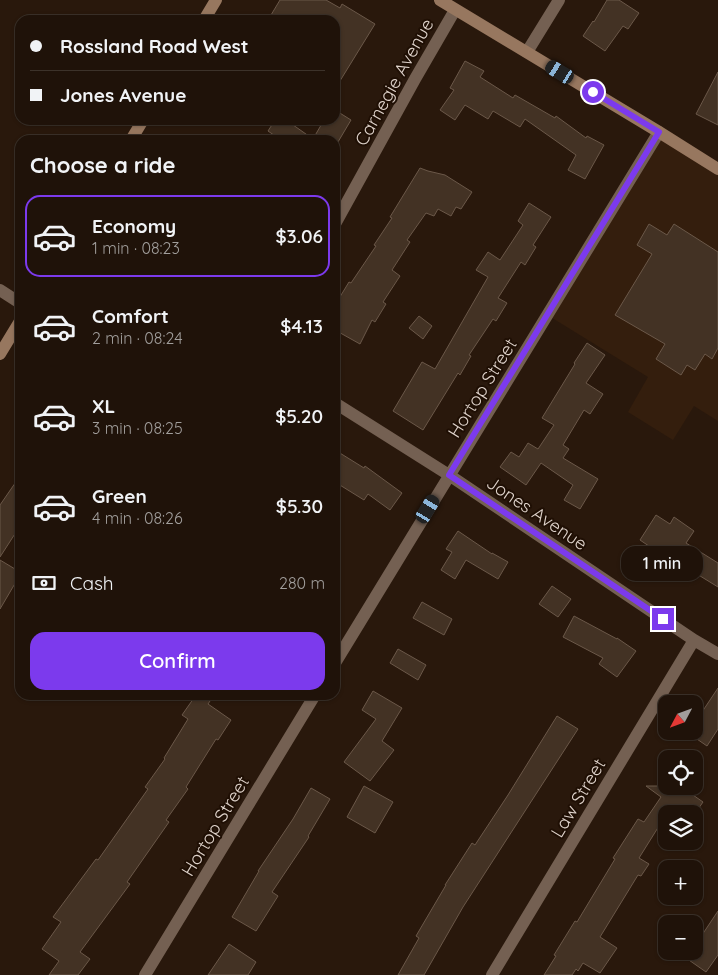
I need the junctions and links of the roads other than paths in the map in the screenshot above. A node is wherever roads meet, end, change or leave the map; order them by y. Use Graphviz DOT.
graph roads {
  1 [pos="216,0"];
  2 [pos="440,0"];
  3 [pos="558,0"];
  4 [pos="455,10"];
  5 [pos="207,15"];
  6 [pos="527,52"];
  7 [pos="659,132"];
  8 [pos="718,170"];
  9 [pos="340,215"];
  10 [pos="0,290"];
  11 [pos="15,300"];
  12 [pos="15,329"];
  13 [pos="0,354"];
  14 [pos="340,406"];
  15 [pos="449,475"];
  16 [pos="694,640"];
  17 [pos="718,654"];
  18 [pos="340,655"];
  19 [pos="312,700"];
  20 [pos="145,975"];
  21 [pos="492,975"];
  1 -- 5 [label="main road"];
  2 -- 4 [label="main road"];
  3 -- 6 [label="street"];
  4 -- 6 [label="main road"];
  4 -- 9 [label="street, Carnegie Avenue"];
  6 -- 7 [label="main road"];
  7 -- 8 [label="main road"];
  7 -- 15 [label="street, Hortop Street"];
  10 -- 11 [label="street"];
  12 -- 13 [label="main road"];
  14 -- 15 [label="street, Jones Avenue"];
  15 -- 16 [label="street, Jones Avenue"];
  15 -- 18 [label="street, Hortop Street"];
  16 -- 17 [label="street, Jones Avenue"];
  16 -- 21 [label="street, Law Street"];
  19 -- 20 [label="street, Hortop Street"];
}
